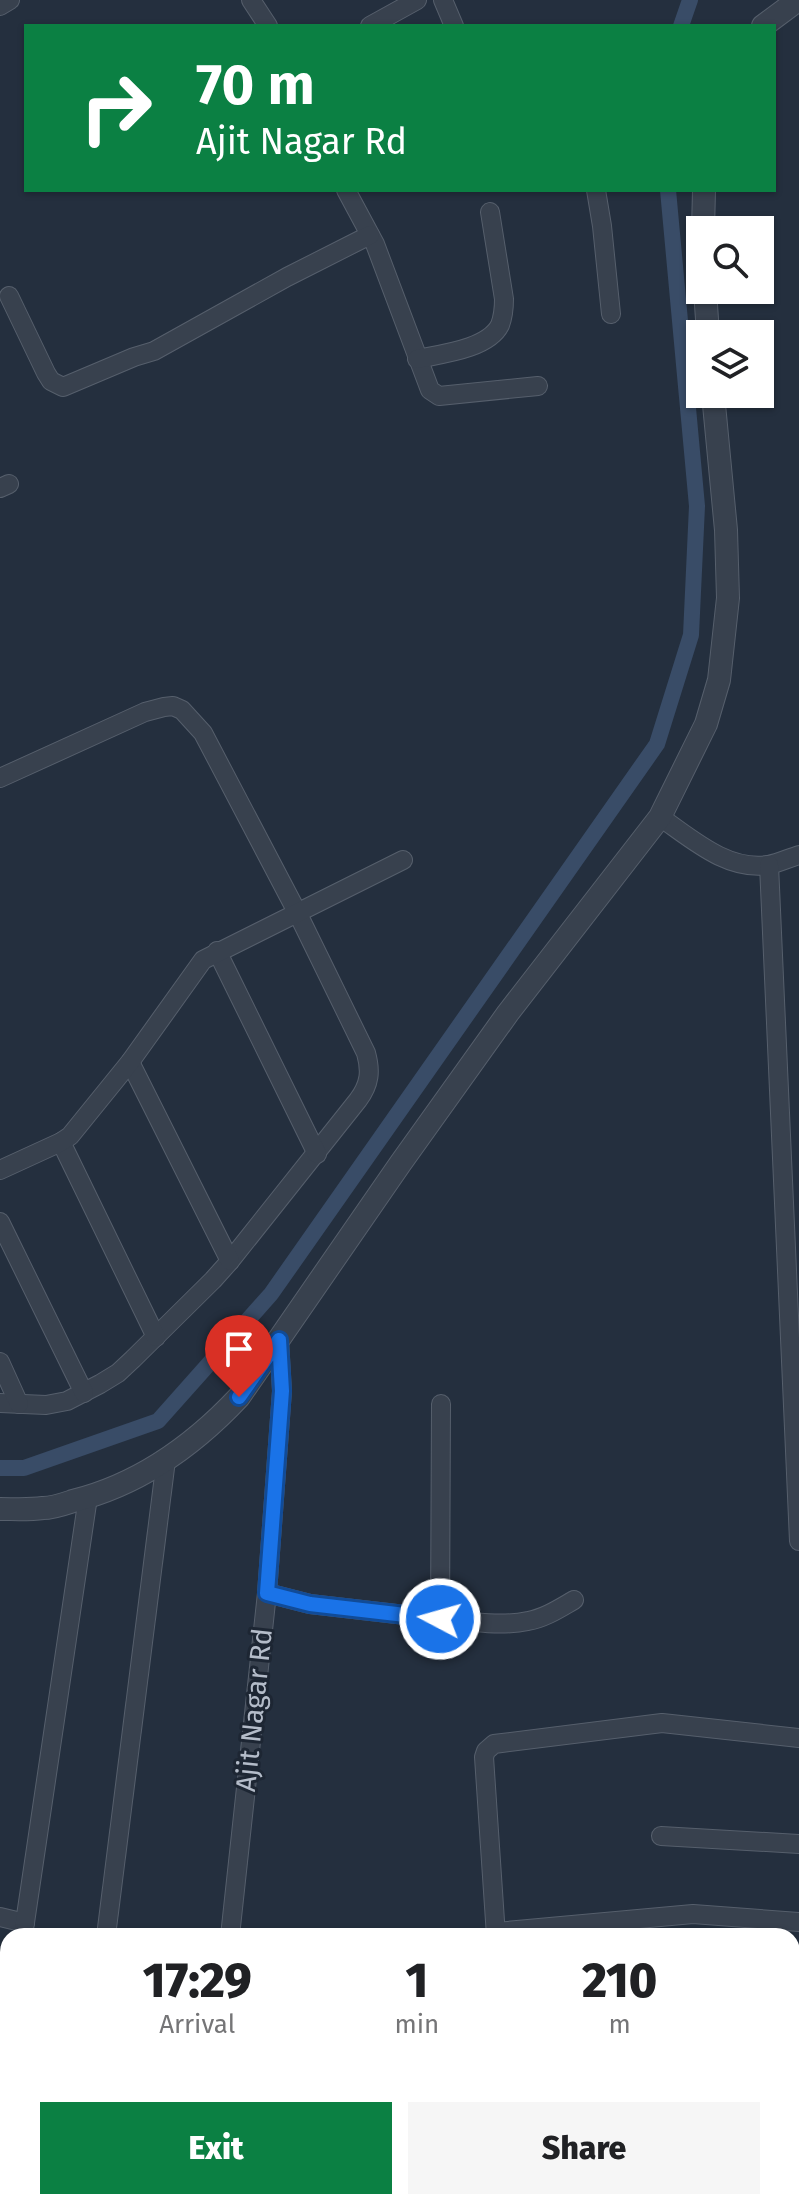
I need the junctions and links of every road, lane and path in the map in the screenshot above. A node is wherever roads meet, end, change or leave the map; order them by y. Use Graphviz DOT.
graph roads {
  1 [pos="10,0"];
  2 [pos="251,0"];
  3 [pos="417,0"];
  4 [pos="443,0"];
  5 [pos="798,0"];
  6 [pos="0,6"];
  7 [pos="378,14"];
  8 [pos="267,24"];
  9 [pos="453,24"];
  10 [pos="766,24"];
  11 [pos="347,192"];
  12 [pos="596,192"];
  13 [pos="490,212"];
  14 [pos="370,235"];
  15 [pos="9,296"];
  16 [pos="611,314"];
  17 [pos="417,359"];
  18 [pos="538,386"];
  19 [pos="714,408"];
  20 [pos="0,778"];
  21 [pos="660,817"];
  22 [pos="799,855"];
  23 [pos="403,860"];
  24 [pos="769,865"];
  25 [pos="297,912"];
  26 [pos="217,951"];
  27 [pos="130,1062"];
  28 [pos="61,1142"];
  29 [pos="317,1154"];
  30 [pos="0,1170"];
  31 [pos="0,1222"];
  32 [pos="230,1261"];
  33 [pos="156,1337"];
  34 [pos="279,1340"];
  35 [pos="0,1362"];
  36 [pos="84,1393"];
  37 [pos="9,1403"];
  38 [pos="441,1404"];
  39 [pos="166,1460"];
  40 [pos="88,1497"];
  41 [pos="0,1509"];
  42 [pos="799,1541"];
  43 [pos="267,1593"];
  44 [pos="574,1600"];
  45 [pos="440,1619"];
  46 [pos="799,1738"];
  47 [pos="661,1836"];
  48 [pos="799,1844"];
  49 [pos="0,1917"];
  50 [pos="799,1922"];
  51 [pos="20,1928"];
  52 [pos="24,1928"];
  53 [pos="107,1928"];
  54 [pos="231,1928"];
  55 [pos="496,1928"];
  56 [pos="555,1928"];
  1 -- 6 [label="street"];
  2 -- 8 [label="street"];
  3 -- 7 [label="street"];
  4 -- 9 [label="street"];
  5 -- 10 [label="street"];
  11 -- 14 [label="street"];
  12 -- 16 [label="street"];
  13 -- 17 [label="street"];
  14 -- 15 [label="street"];
  14 -- 17 [label="street"];
  17 -- 18 [label="street"];
  19 -- 21 [label="street"];
  20 -- 25 [label="street"];
  21 -- 24 [label="street"];
  21 -- 34 [label="street"];
  22 -- 24 [label="street"];
  23 -- 25 [label="street"];
  24 -- 42 [label="street"];
  25 -- 26 [label="street"];
  25 -- 29 [label="street"];
  26 -- 27 [label="street"];
  26 -- 29 [label="street"];
  27 -- 28 [label="street"];
  27 -- 32 [label="street"];
  28 -- 30 [label="street"];
  28 -- 33 [label="street"];
  29 -- 32 [label="street"];
  31 -- 36 [label="street"];
  32 -- 33 [label="street"];
  33 -- 36 [label="street"];
  34 -- 39 [label="street"];
  34 -- 43 [label="street, Ajit Nagar Rd"];
  35 -- 37 [label="street"];
  36 -- 37 [label="street"];
  38 -- 45 [label="street"];
  39 -- 40 [label="street"];
  39 -- 53 [label="street"];
  40 -- 41 [label="street"];
  40 -- 52 [label="street"];
  43 -- 45 [label="street"];
  43 -- 54 [label="street, Ajit Nagar Rd"];
  44 -- 45 [label="street"];
  46 -- 55 [label="street"];
  47 -- 48 [label="street"];
  49 -- 51 [label="street"];
  50 -- 56 [label="street"];
}
